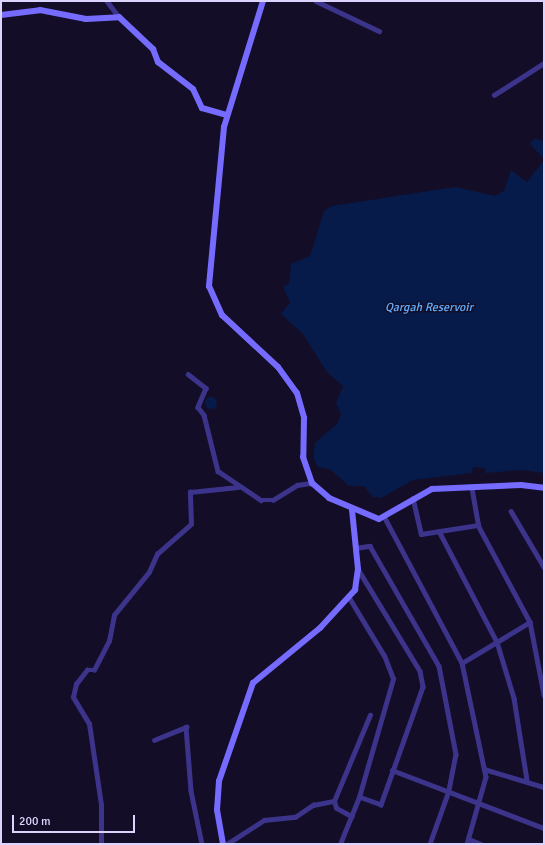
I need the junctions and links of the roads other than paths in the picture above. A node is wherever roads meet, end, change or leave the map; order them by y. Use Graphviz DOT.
graph roads {
  1 [pos="107,1"];
  2 [pos="263,1"];
  3 [pos="316,1"];
  4 [pos="1,15"];
  5 [pos="119,17"];
  6 [pos="379,31"];
  7 [pos="544,63"];
  8 [pos="494,94"];
  9 [pos="227,115"];
  10 [pos="188,374"];
  11 [pos="312,483"];
  12 [pos="238,487"];
  13 [pos="471,487"];
  14 [pos="544,488"];
  15 [pos="413,498"];
  16 [pos="352,510"];
  17 [pos="511,511"];
  18 [pos="385,518"];
  19 [pos="478,525"];
  20 [pos="439,531"];
  21 [pos="355,548"];
  22 [pos="544,567"];
  23 [pos="358,569"];
  24 [pos="349,598"];
  25 [pos="530,622"];
  26 [pos="497,642"];
  27 [pos="462,663"];
  28 [pos="544,695"];
  29 [pos="370,715"];
  30 [pos="154,740"];
  31 [pos="484,768"];
  32 [pos="392,770"];
  33 [pos="527,780"];
  34 [pos="544,787"];
  35 [pos="449,791"];
  36 [pos="359,797"];
  37 [pos="334,801"];
  38 [pos="477,803"];
  39 [pos="352,817"];
  40 [pos="544,828"];
  41 [pos="468,842"];
  42 [pos="101,844"];
  43 [pos="202,844"];
  44 [pos="223,844"];
  45 [pos="227,844"];
  46 [pos="340,844"];
  47 [pos="430,844"];
  48 [pos="481,844"];
  1 -- 5 [label="street"];
  2 -- 9 [label="main road"];
  3 -- 6 [label="street"];
  4 -- 5 [label="main road"];
  5 -- 9 [label="main road"];
  7 -- 8 [label="street"];
  9 -- 11 [label="main road"];
  10 -- 12 [label="street"];
  11 -- 12 [label="street"];
  11 -- 16 [label="main road"];
  12 -- 42 [label="street"];
  13 -- 14 [label="main road"];
  13 -- 15 [label="main road"];
  13 -- 19 [label="street"];
  15 -- 18 [label="main road"];
  15 -- 20 [label="street"];
  16 -- 18 [label="main road"];
  16 -- 21 [label="main road"];
  17 -- 22 [label="street"];
  18 -- 27 [label="street"];
  19 -- 20 [label="street"];
  19 -- 25 [label="street"];
  20 -- 26 [label="street"];
  21 -- 23 [label="main road"];
  21 -- 35 [label="street"];
  23 -- 24 [label="main road"];
  23 -- 32 [label="street"];
  24 -- 36 [label="street"];
  24 -- 44 [label="main road"];
  25 -- 26 [label="street"];
  25 -- 28 [label="street"];
  26 -- 27 [label="street"];
  26 -- 33 [label="street"];
  27 -- 31 [label="street"];
  29 -- 37 [label="street"];
  30 -- 43 [label="street"];
  31 -- 33 [label="street"];
  31 -- 38 [label="street"];
  32 -- 35 [label="street"];
  32 -- 36 [label="street"];
  33 -- 34 [label="street"];
  35 -- 38 [label="street"];
  35 -- 47 [label="street"];
  36 -- 39 [label="street"];
  37 -- 39 [label="street"];
  37 -- 45 [label="street"];
  38 -- 40 [label="street"];
  38 -- 41 [label="street"];
  39 -- 46 [label="street"];
  41 -- 48 [label="street"];
}
